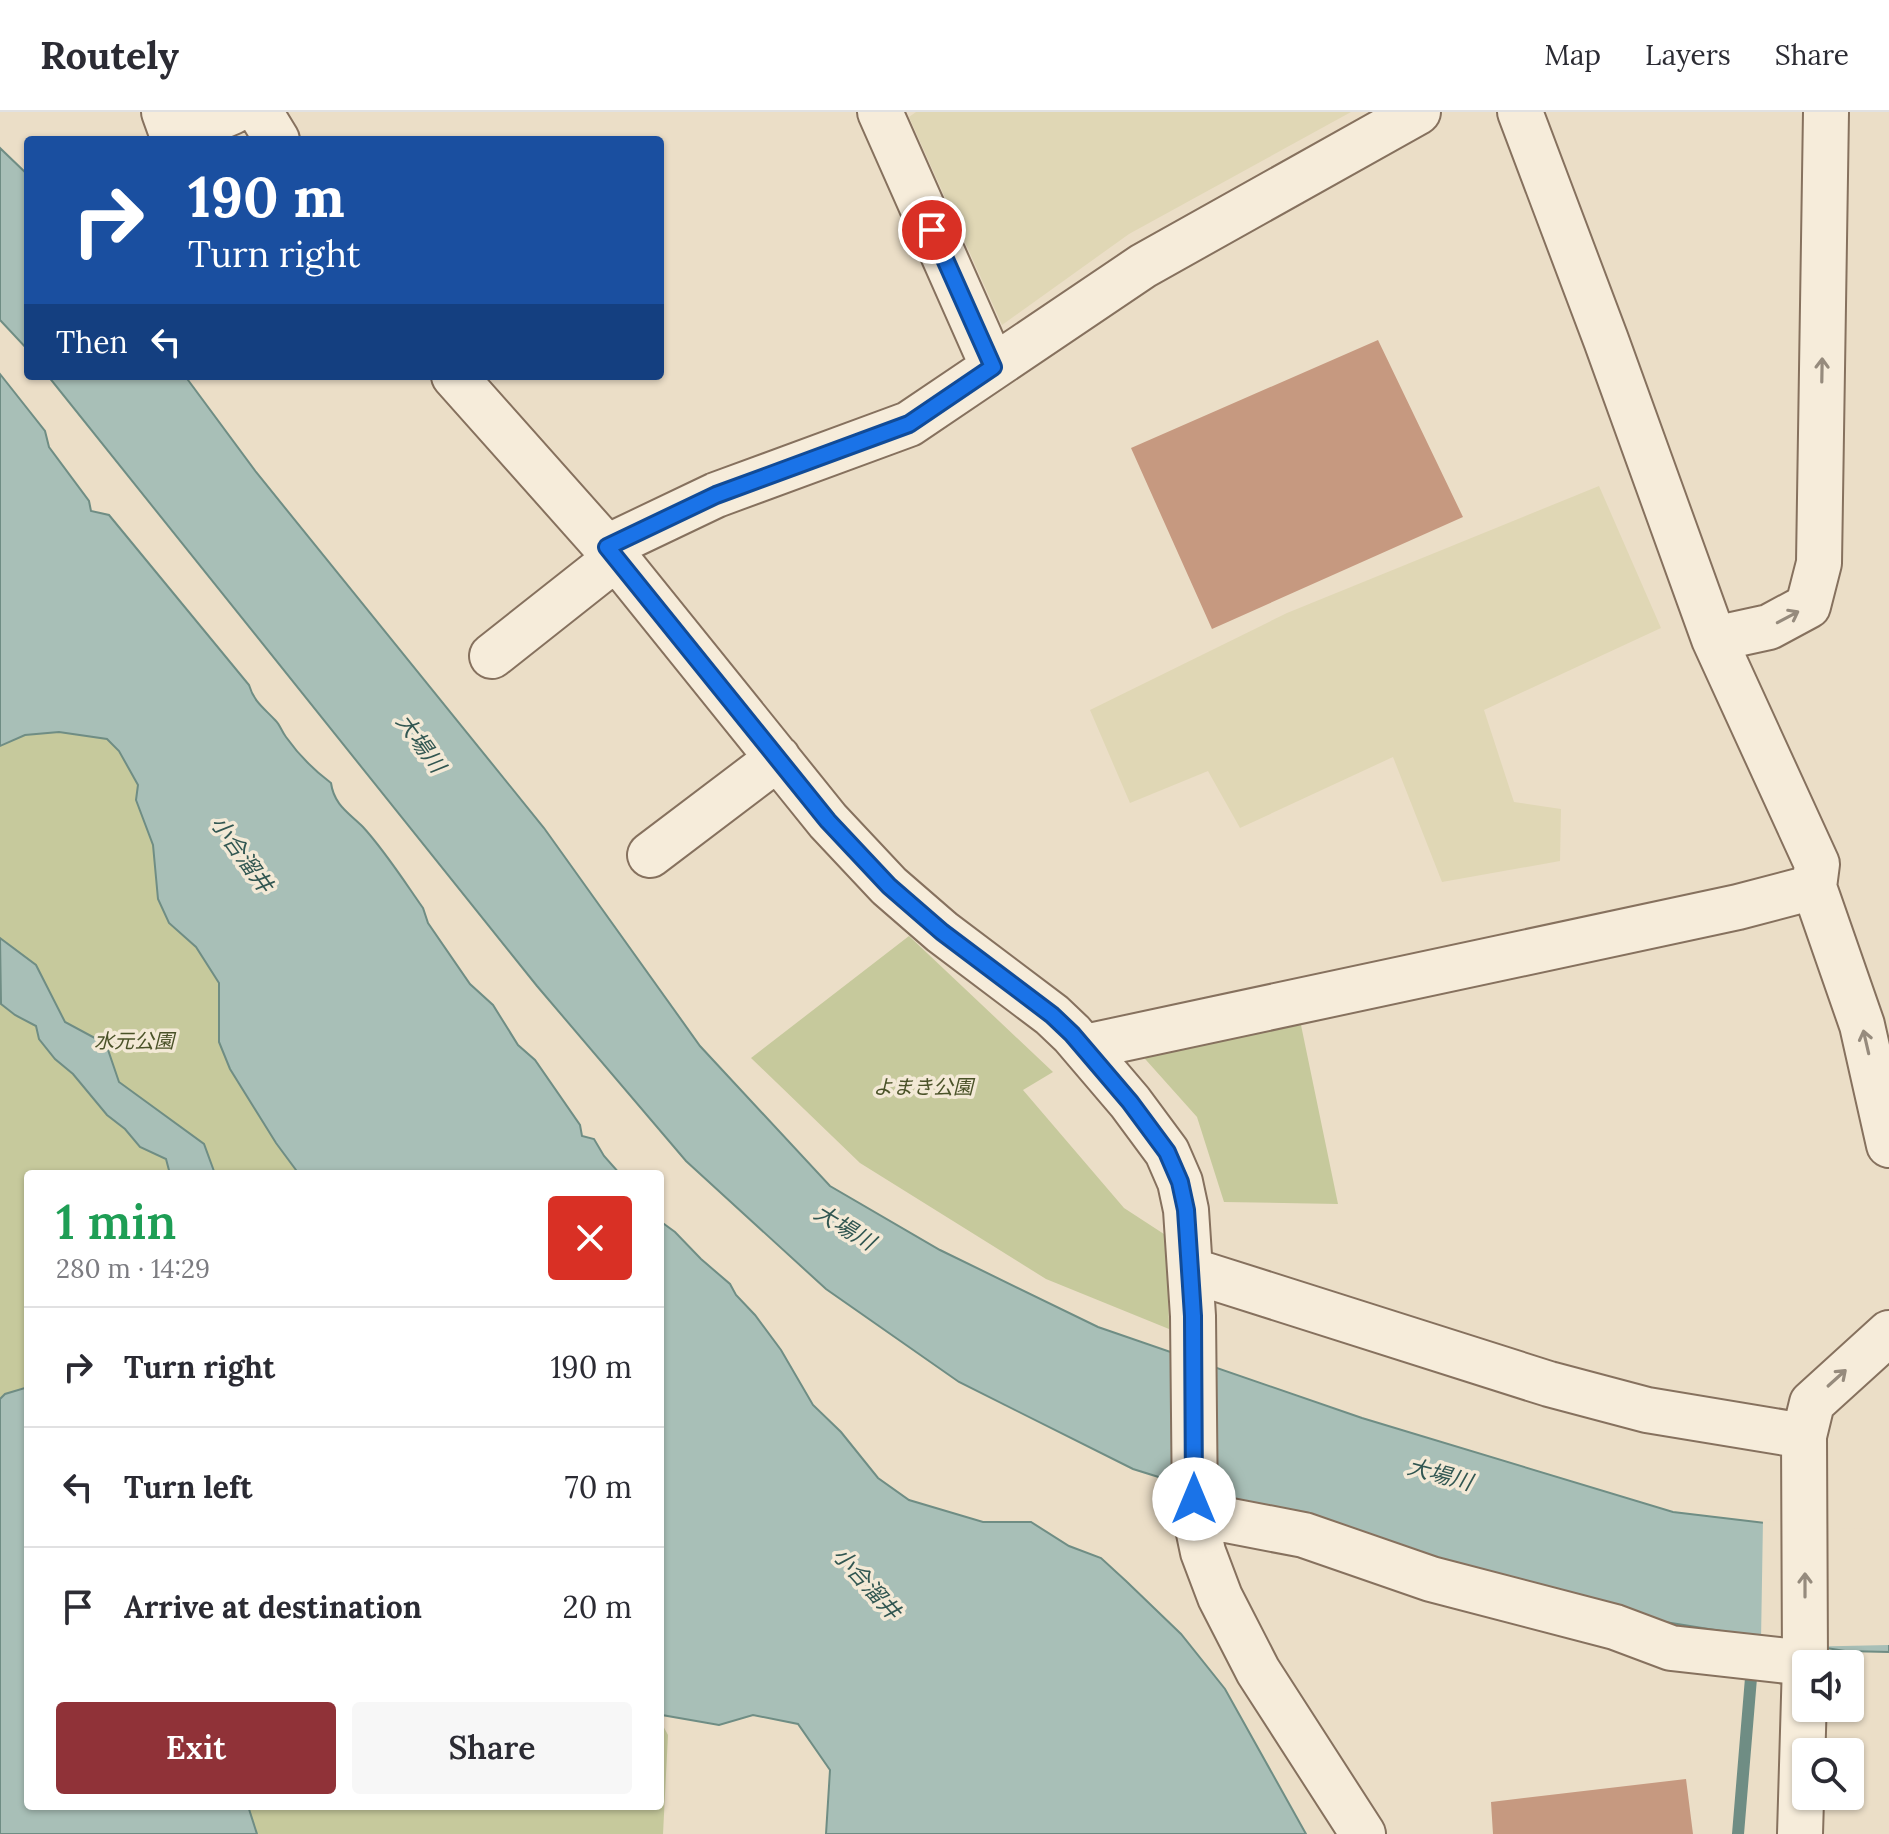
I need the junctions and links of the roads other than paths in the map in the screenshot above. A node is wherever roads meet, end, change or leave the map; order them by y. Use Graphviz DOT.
graph roads {
  1 [pos="164,112"];
  2 [pos="232,112"];
  3 [pos="260,112"];
  4 [pos="880,112"];
  5 [pos="1418,112"];
  6 [pos="1520,112"];
  7 [pos="1826,112"];
  8 [pos="173,136"];
  9 [pos="175,136"];
  10 [pos="275,136"];
  11 [pos="993,367"];
  12 [pos="458,380"];
  13 [pos="612,552"];
  14 [pos="1714,639"];
  15 [pos="492,656"];
  16 [pos="778,758"];
  17 [pos="650,855"];
  18 [pos="1814,887"];
  19 [pos="1085,1047"];
  20 [pos="1889,1145"];
  21 [pos="1190,1270"];
  22 [pos="1889,1333"];
  23 [pos="1804,1436"];
  24 [pos="1194,1506"];
  25 [pos="1805,1650"];
  26 [pos="1792,1662"];
  27 [pos="1803,1722"];
  28 [pos="1363,1834"];
  29 [pos="1800,1834"];
  1 -- 8 [label="street"];
  2 -- 9 [label="street"];
  3 -- 10 [label="street"];
  4 -- 11 [label="street"];
  5 -- 11 [label="street"];
  6 -- 14 [label="street"];
  14 -- 7 [label="street, one-way"];
  11 -- 13 [label="street"];
  12 -- 13 [label="street"];
  13 -- 15 [label="street"];
  13 -- 16 [label="street"];
  14 -- 18 [label="street"];
  16 -- 17 [label="street"];
  16 -- 19 [label="street"];
  18 -- 19 [label="street"];
  20 -- 18 [label="street, one-way"];
  19 -- 21 [label="street"];
  21 -- 23 [label="street"];
  21 -- 24 [label="street"];
  23 -- 22 [label="street, one-way"];
  25 -- 23 [label="street, one-way"];
  24 -- 26 [label="street"];
  24 -- 28 [label="street"];
  27 -- 29 [label="street"];
}
